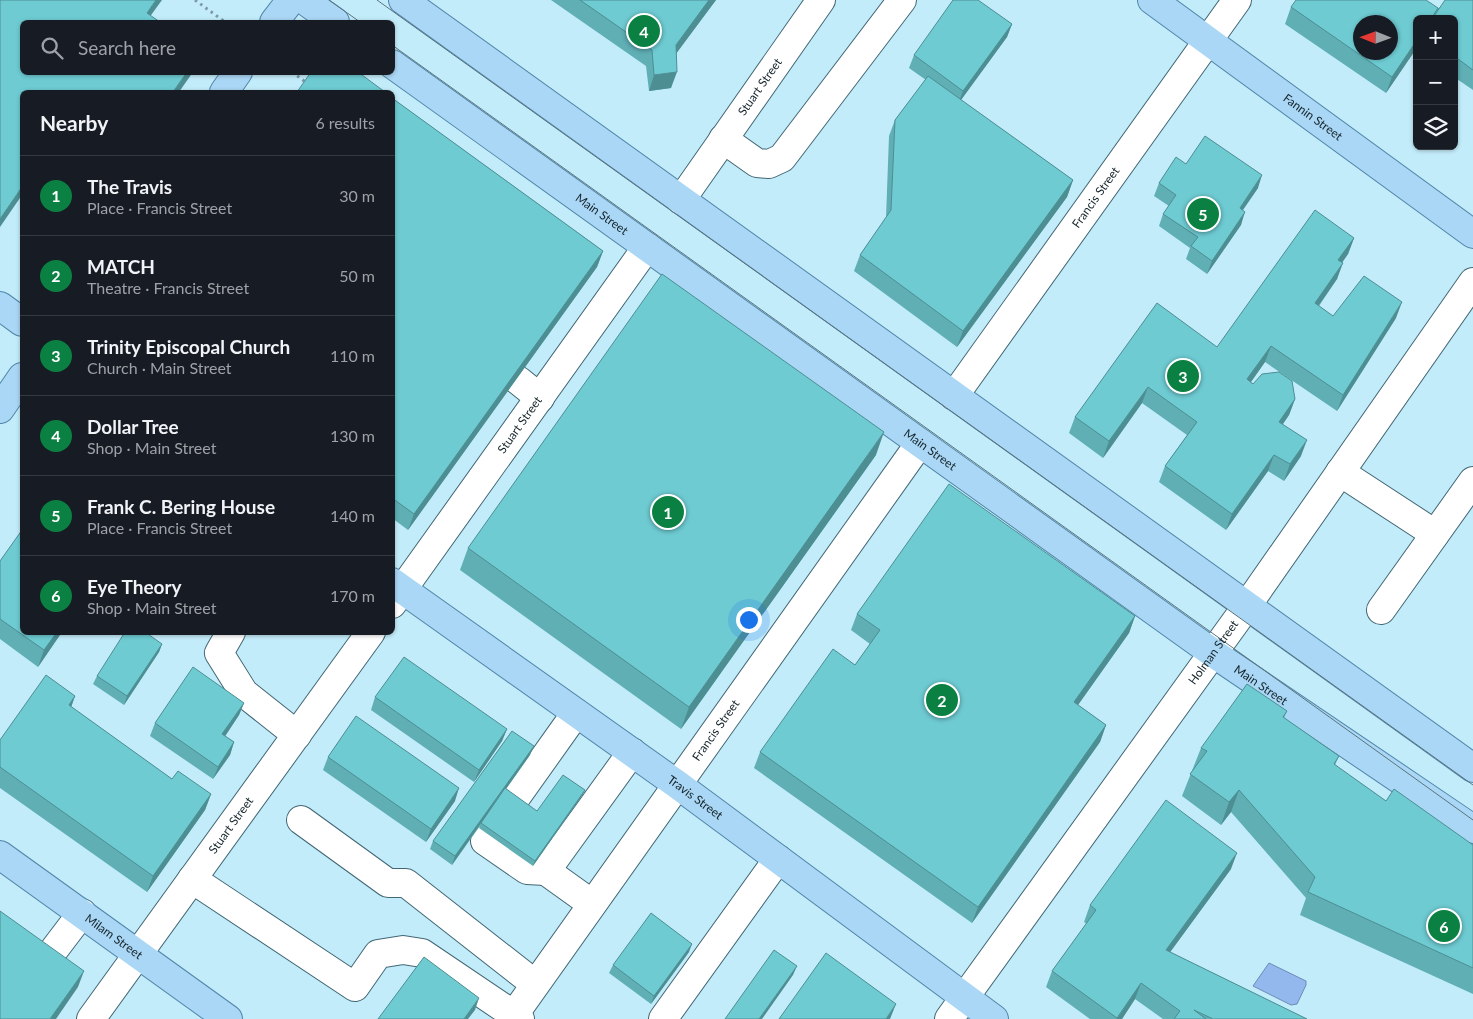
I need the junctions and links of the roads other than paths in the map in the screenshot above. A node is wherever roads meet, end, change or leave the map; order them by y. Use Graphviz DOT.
graph roads {
  1 [pos="290,0"];
  2 [pos="304,0"];
  3 [pos="403,0"];
  4 [pos="821,0"];
  5 [pos="902,0"];
  6 [pos="1152,0"];
  7 [pos="1236,0"];
  8 [pos="275,20"];
  9 [pos="332,20"];
  10 [pos="1207,41"];
  11 [pos="395,66"];
  12 [pos="236,75"];
  13 [pos="225,90"];
  14 [pos="723,139"];
  15 [pos="681,200"];
  16 [pos="1473,234"];
  17 [pos="647,247"];
  18 [pos="1473,282"];
  19 [pos="0,306"];
  20 [pos="20,321"];
  21 [pos="478,354"];
  22 [pos="20,380"];
  23 [pos="954,396"];
  24 [pos="540,398"];
  25 [pos="0,409"];
  26 [pos="920,443"];
  27 [pos="1340,472"];
  28 [pos="1473,481"];
  29 [pos="1435,534"];
  30 [pos="396,592"];
  31 [pos="1246,606"];
  32 [pos="1381,610"];
  33 [pos="229,635"];
  34 [pos="369,635"];
  35 [pos="1213,653"];
  36 [pos="576,713"];
  37 [pos="297,735"];
  38 [pos="632,752"];
  39 [pos="1473,768"];
  40 [pos="678,785"];
  41 [pos="301,820"];
  42 [pos="1473,830"];
  43 [pos="0,854"];
  44 [pos="778,859"];
  45 [pos="546,871"];
  46 [pos="192,879"];
  47 [pos="592,904"];
  48 [pos="82,913"];
  49 [pos="138,953"];
  50 [pos="44,963"];
  51 [pos="535,984"];
  52 [pos="956,1008"];
  53 [pos="515,1017"];
  54 [pos="91,1019"];
  55 [pos="228,1019"];
  56 [pos="663,1019"];
  57 [pos="994,1019"];
  1 -- 8 [label="main road"];
  2 -- 9 [label="main road"];
  3 -- 15 [label="main road"];
  4 -- 14 [label="street, Stuart Street"];
  5 -- 14 [label="street"];
  6 -- 10 [label="main road, Fannin Street"];
  7 -- 10 [label="street, Francis Street"];
  10 -- 16 [label="main road, Fannin Street"];
  10 -- 23 [label="street, Francis Street"];
  11 -- 17 [label="main road, Main Street"];
  12 -- 13 [label="main road"];
  14 -- 15 [label="street, Stuart Street"];
  15 -- 23 [label="main road"];
  17 -- 24 [label="street, Stuart Street"];
  17 -- 26 [label="main road, Main Street"];
  18 -- 27 [label="street, Holman Street"];
  19 -- 20 [label="main road"];
  21 -- 24 [label="street"];
  22 -- 25 [label="main road"];
  23 -- 31 [label="main road"];
  24 -- 30 [label="street, Stuart Street"];
  26 -- 35 [label="main road, Main Street"];
  26 -- 40 [label="street, Francis Street"];
  27 -- 29 [label="street"];
  27 -- 31 [label="street, Holman Street"];
  28 -- 29 [label="street"];
  29 -- 32 [label="street"];
  30 -- 36 [label="main road, Travis Street"];
  31 -- 35 [label="street, Holman Street"];
  31 -- 39 [label="main road"];
  33 -- 37 [label="street"];
  34 -- 37 [label="street, Stuart Street"];
  35 -- 42 [label="main road, Main Street"];
  35 -- 52 [label="street, Holman Street"];
  36 -- 38 [label="main road, Travis Street"];
  36 -- 45 [label="street"];
  37 -- 46 [label="street, Stuart Street"];
  38 -- 40 [label="main road, Travis Street"];
  38 -- 45 [label="street"];
  40 -- 44 [label="main road, Travis Street"];
  40 -- 47 [label="street, Francis Street"];
  41 -- 51 [label="street"];
  43 -- 48 [label="main road, Milam Street"];
  44 -- 52 [label="main road, Travis Street"];
  44 -- 56 [label="street"];
  45 -- 47 [label="street"];
  46 -- 49 [label="street, Stuart Street"];
  46 -- 53 [label="street"];
  47 -- 51 [label="street, Francis Street"];
  48 -- 49 [label="main road, Milam Street"];
  48 -- 50 [label="street"];
  49 -- 54 [label="street, Stuart Street"];
  49 -- 55 [label="main road, Milam Street"];
  51 -- 53 [label="street, Francis Street"];
  52 -- 57 [label="main road, Travis Street"];
}
